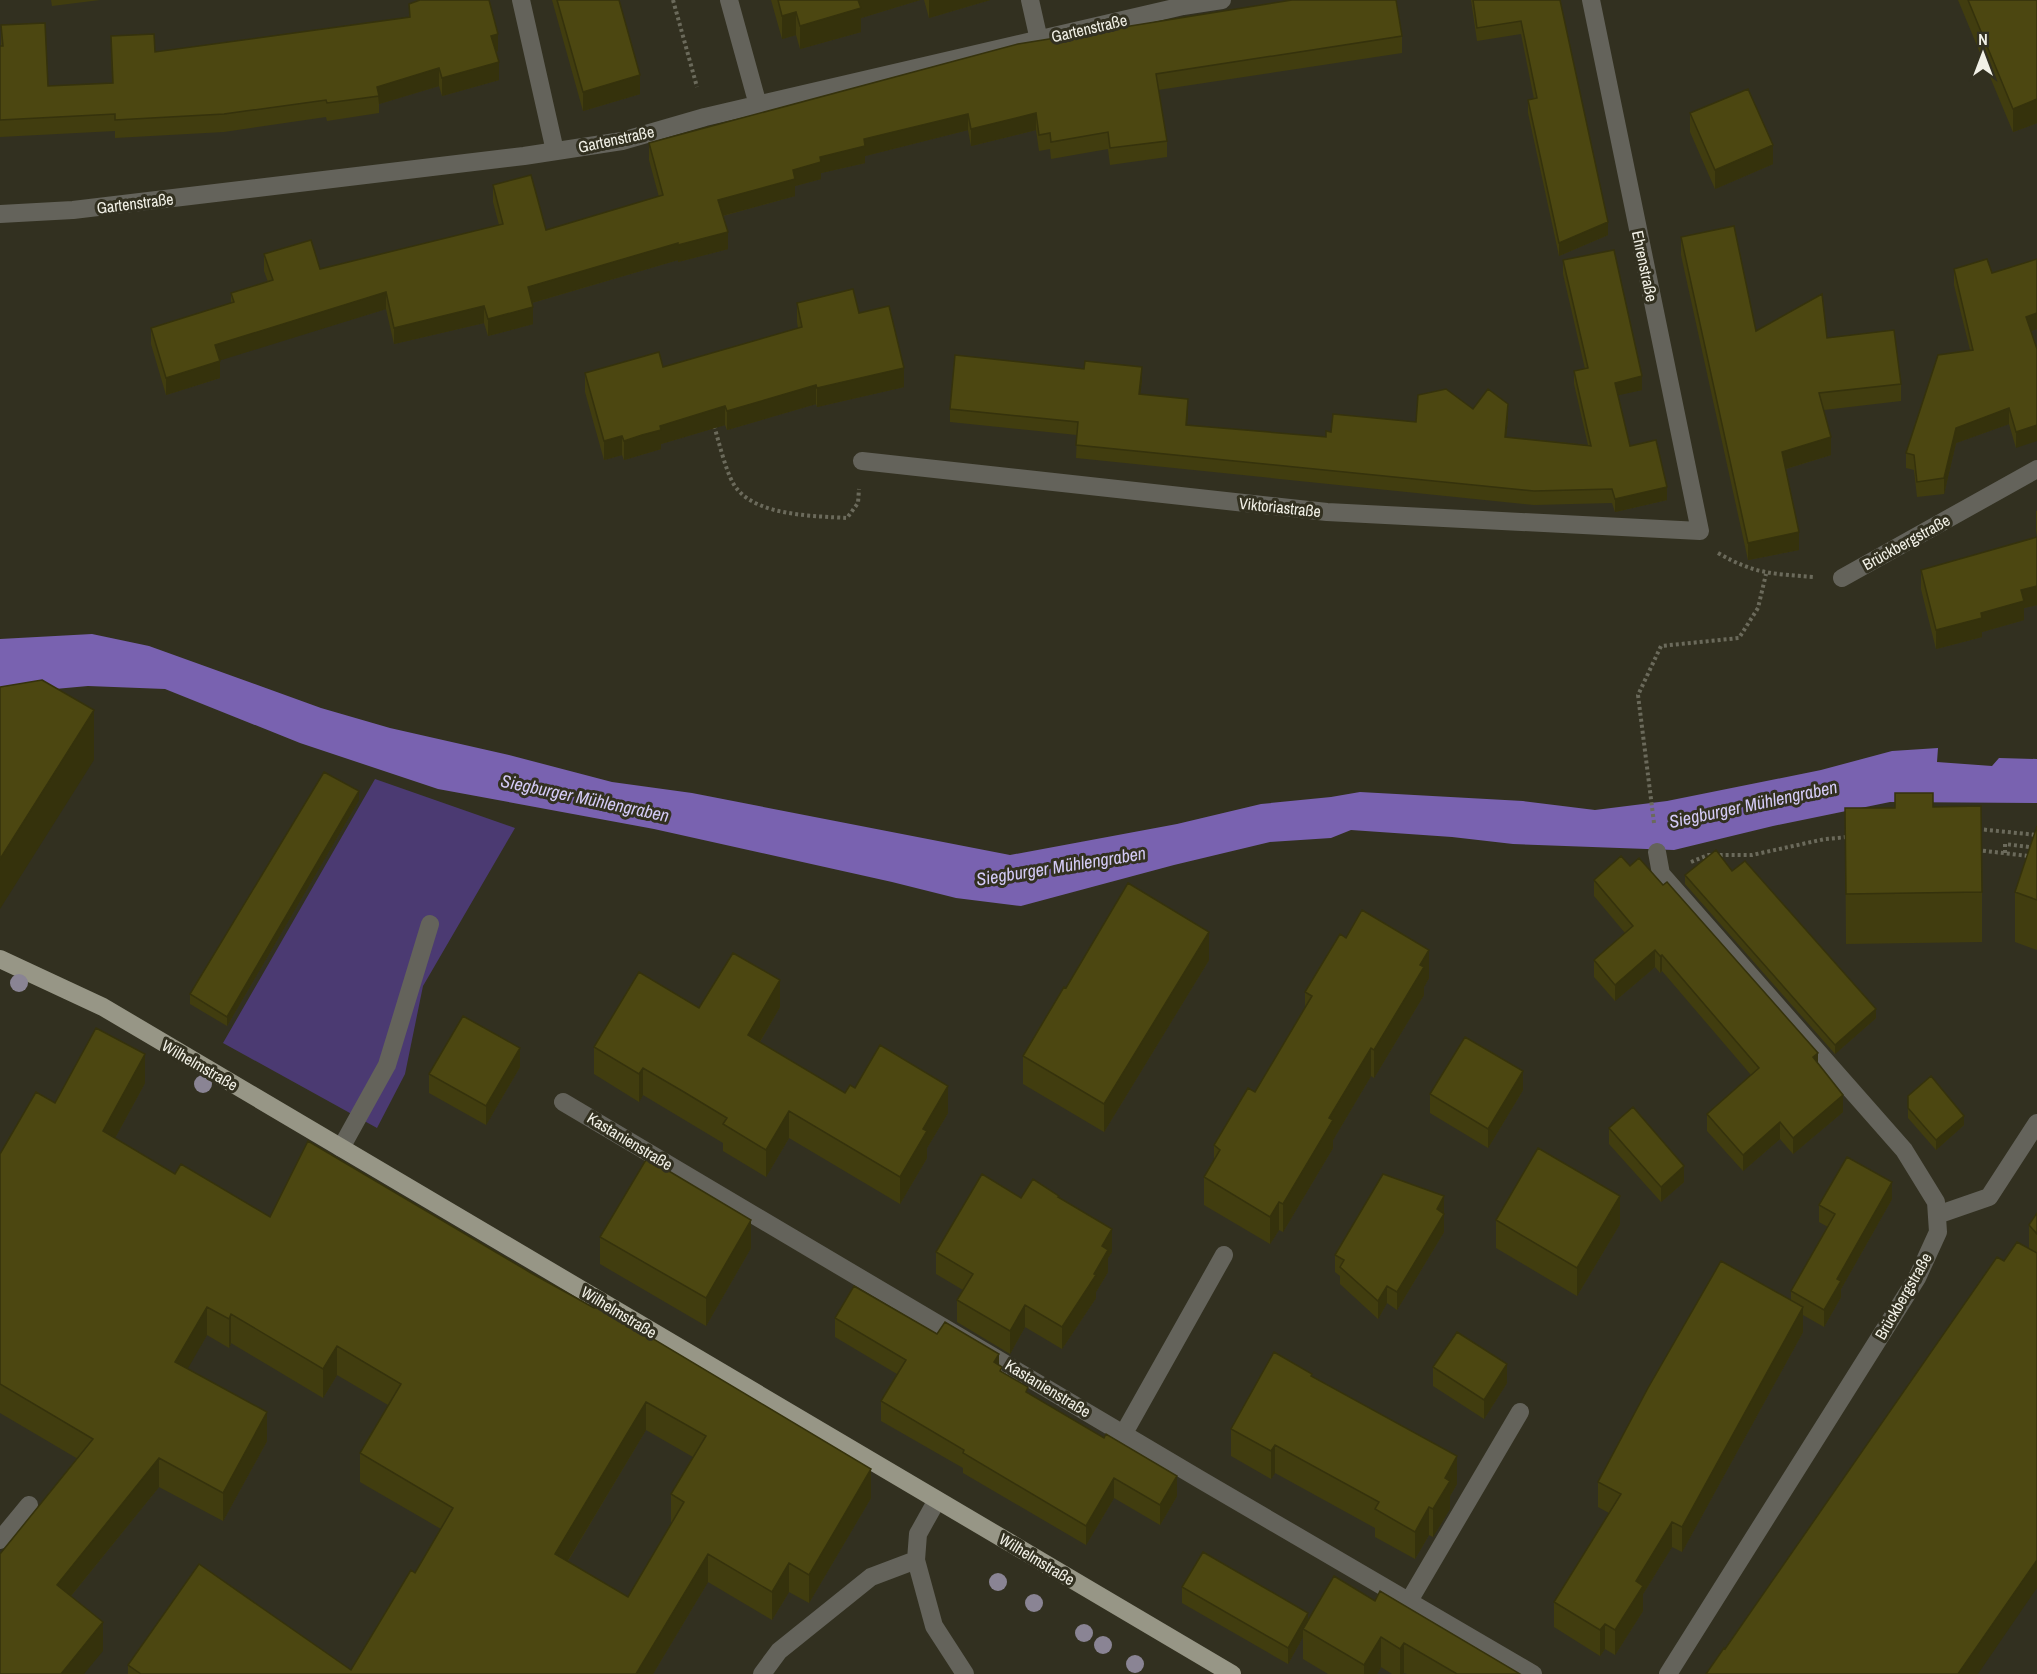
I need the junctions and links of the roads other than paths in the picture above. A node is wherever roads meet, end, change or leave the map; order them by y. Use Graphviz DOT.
graph roads {
  1 [pos="520,0"];
  2 [pos="729,0"];
  3 [pos="1030,0"];
  4 [pos="1222,0"];
  5 [pos="1591,0"];
  6 [pos="1182,3"];
  7 [pos="1039,40"];
  8 [pos="758,105"];
  9 [pos="555,151"];
  10 [pos="0,214"];
  11 [pos="862,461"];
  12 [pos="2037,469"];
  13 [pos="1700,531"];
  14 [pos="1842,578"];
  15 [pos="1657,852"];
  16 [pos="430,924"];
  17 [pos="0,959"];
  18 [pos="563,1102"];
  19 [pos="2037,1123"];
  20 [pos="341,1148"];
  21 [pos="1937,1215"];
  22 [pos="1224,1255"];
  23 [pos="1520,1412"];
  24 [pos="1124,1433"];
  25 [pos="937,1500"];
  26 [pos="29,1505"];
  27 [pos="0,1540"];
  28 [pos="916,1560"];
  29 [pos="1409,1601"];
  30 [pos="762,1674"];
  31 [pos="965,1674"];
  32 [pos="1232,1674"];
  33 [pos="1533,1674"];
  34 [pos="1668,1674"];
  1 -- 9 [label="street"];
  2 -- 8 [label="street"];
  3 -- 7 [label="street"];
  4 -- 6 [label="street, Gartenstraße"];
  5 -- 13 [label="street, Ehrenstraße"];
  6 -- 7 [label="street, Gartenstraße"];
  7 -- 8 [label="street, Gartenstraße"];
  8 -- 9 [label="street, Gartenstraße"];
  9 -- 10 [label="street, Gartenstraße"];
  11 -- 13 [label="street, Viktoriastraße"];
  12 -- 14 [label="street, Brückbergstraße"];
  15 -- 21 [label="street, Brückbergstraße"];
  16 -- 20 [label="street"];
  17 -- 20 [label="main road, Wilhelmstraße"];
  18 -- 24 [label="street, Kastanienstraße"];
  19 -- 21 [label="street"];
  20 -- 25 [label="main road, Wilhelmstraße"];
  21 -- 34 [label="street, Brückbergstraße"];
  22 -- 24 [label="street"];
  23 -- 29 [label="street"];
  24 -- 29 [label="street, Kastanienstraße"];
  25 -- 28 [label="street"];
  25 -- 32 [label="main road, Wilhelmstraße"];
  26 -- 27 [label="street"];
  28 -- 30 [label="street"];
  28 -- 31 [label="street"];
  29 -- 33 [label="street, Kastanienstraße"];
}
